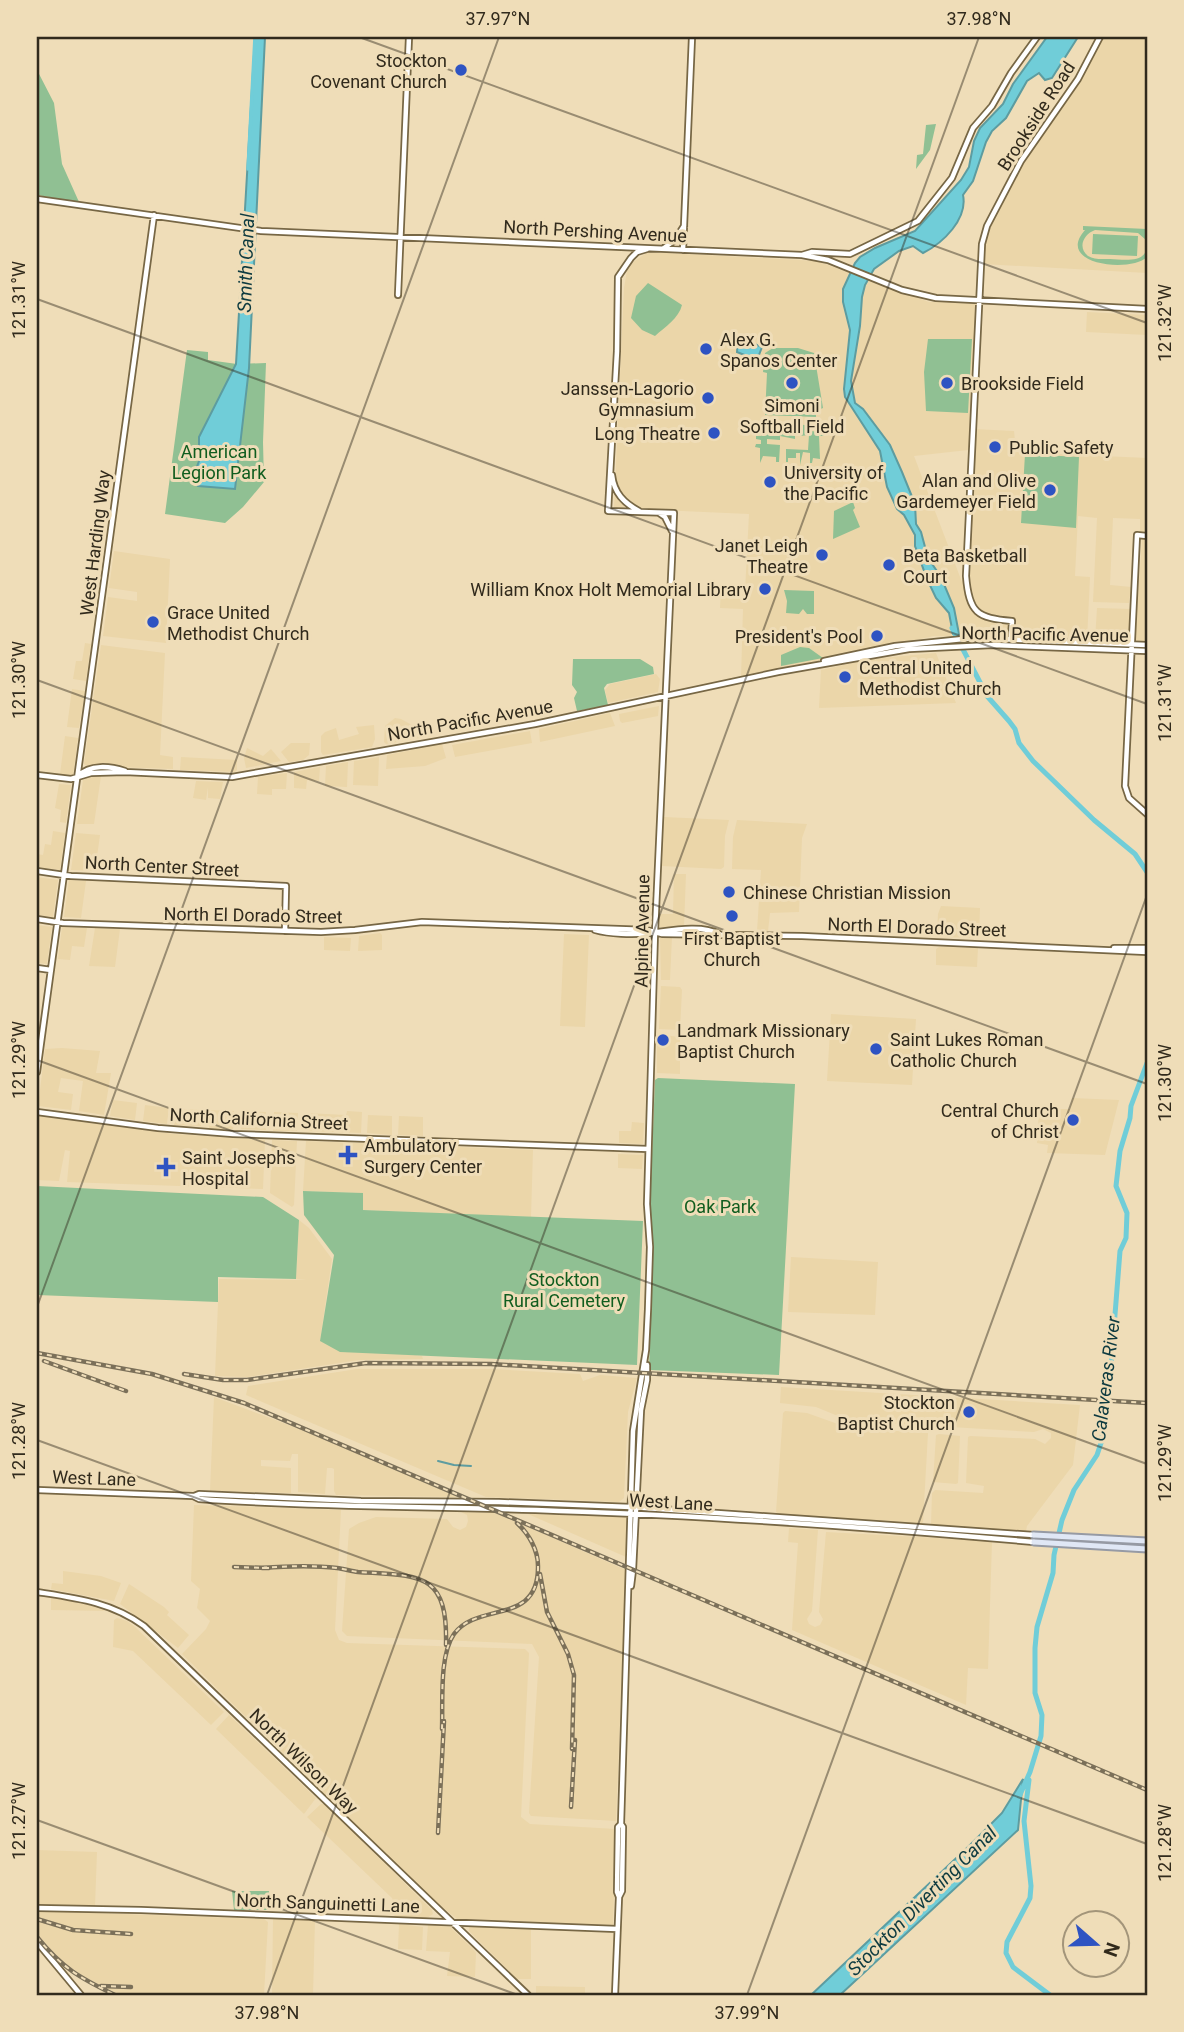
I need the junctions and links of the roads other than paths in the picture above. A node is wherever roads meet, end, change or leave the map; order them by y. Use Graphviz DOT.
graph roads {
  1 [pos="409,37"];
  2 [pos="692,37"];
  3 [pos="1037,37"];
  4 [pos="1100,37"];
  5 [pos="37,199"];
  6 [pos="154,215"];
  7 [pos="684,226"];
  8 [pos="400,236"];
  9 [pos="647,249"];
  10 [pos="662,249"];
  11 [pos="683,250"];
  12 [pos="802,255"];
  13 [pos="398,295"];
  14 [pos="978,301"];
  15 [pos="1147,309"];
  16 [pos="612,464"];
  17 [pos="640,511"];
  18 [pos="655,512"];
  19 [pos="673,535"];
  20 [pos="1147,536"];
  21 [pos="1012,639"];
  22 [pos="1091,643"];
  23 [pos="941,644"];
  24 [pos="992,645"];
  25 [pos="1147,645"];
  26 [pos="1132,647"];
  27 [pos="1075,648"];
  28 [pos="1147,651"];
  29 [pos="665,697"];
  30 [pos="80,762"];
  31 [pos="89,769"];
  32 [pos="125,772"];
  33 [pos="37,775"];
  34 [pos="78,776"];
  35 [pos="1147,814"];
  36 [pos="37,871"];
  37 [pos="64,875"];
  38 [pos="37,919"];
  39 [pos="57,922"];
  40 [pos="285,931"];
  41 [pos="655,932"];
  42 [pos="1147,950"];
  43 [pos="37,968"];
  44 [pos="51,970"];
  45 [pos="37,1016"];
  46 [pos="44,1017"];
  47 [pos="37,1072"];
  48 [pos="37,1111"];
  49 [pos="648,1149"];
  50 [pos="37,1490"];
  51 [pos="193,1496"];
  52 [pos="246,1496"];
  53 [pos="254,1497"];
  54 [pos="220,1500"];
  55 [pos="242,1502"];
  56 [pos="634,1511"];
  57 [pos="985,1531"];
  58 [pos="1009,1533"];
  59 [pos="964,1536"];
  60 [pos="993,1538"];
  61 [pos="1034,1538"];
  62 [pos="1073,1541"];
  63 [pos="1147,1541"];
  64 [pos="1147,1549"];
  65 [pos="37,1592"];
  66 [pos="37,1908"];
  67 [pos="438,1909"];
  68 [pos="429,1921"];
  69 [pos="451,1922"];
  70 [pos="617,1929"];
  71 [pos="37,1942"];
  72 [pos="81,1995"];
  73 [pos="528,1995"];
  74 [pos="615,1995"];
  1 -- 8 [label="street"];
  2 -- 7 [label="street"];
  3 -- 12 [label="street"];
  4 -- 14 [label="street, Brookside Road"];
  5 -- 6 [label="street, North Pershing Avenue"];
  6 -- 8 [label="street, North Pershing Avenue"];
  6 -- 30 [label="street, West Harding Way"];
  7 -- 10 [label="street"];
  7 -- 11 [label="street"];
  8 -- 9 [label="street, North Pershing Avenue"];
  8 -- 13 [label="street"];
  9 -- 10 [label="street, North Pershing Avenue"];
  9 -- 16 [label="street"];
  10 -- 11 [label="street, North Pershing Avenue"];
  11 -- 12 [label="street, North Pershing Avenue"];
  12 -- 14 [label="street, North Pershing Avenue"];
  14 -- 15 [label="street, North Pershing Avenue"];
  14 -- 21 [label="street, Brookside Road"];
  16 -- 17 [label="street"];
  16 -- 17 [label="street"];
  17 -- 18 [label="street"];
  18 -- 19 [label="street"];
  18 -- 19 [label="street, Alpine Avenue"];
  19 -- 29 [label="street, Alpine Avenue"];
  20 -- 26 [label="street"];
  21 -- 22 [label="street, North Pacific Avenue"];
  21 -- 23 [label="street, North Pacific Avenue"];
  21 -- 24 [label="street"];
  22 -- 26 [label="street, North Pacific Avenue"];
  22 -- 27 [label="street"];
  23 -- 24 [label="street, North Pacific Avenue"];
  23 -- 29 [label="street, North Pacific Avenue"];
  24 -- 27 [label="street, North Pacific Avenue"];
  25 -- 26 [label="street"];
  26 -- 27 [label="street, North Pacific Avenue"];
  26 -- 28 [label="street, North Pacific Avenue"];
  26 -- 35 [label="street"];
  29 -- 32 [label="street, North Pacific Avenue"];
  29 -- 41 [label="street, Alpine Avenue"];
  30 -- 31 [label="street"];
  30 -- 34 [label="street, West Harding Way"];
  31 -- 32 [label="street, North Pacific Avenue"];
  31 -- 34 [label="street"];
  32 -- 34 [label="street, North Pacific Avenue"];
  33 -- 34 [label="street, North Pacific Avenue"];
  34 -- 37 [label="street, West Harding Way"];
  36 -- 37 [label="street, North Center Street"];
  37 -- 39 [label="street, West Harding Way"];
  37 -- 40 [label="street, North Center Street"];
  38 -- 39 [label="street, North El Dorado Street"];
  39 -- 40 [label="street, North El Dorado Street"];
  39 -- 44 [label="street, West Harding Way"];
  40 -- 41 [label="street, North El Dorado Street"];
  41 -- 42 [label="street, North El Dorado Street"];
  41 -- 49 [label="street, Alpine Avenue"];
  43 -- 44 [label="street"];
  44 -- 46 [label="street, West Harding Way"];
  45 -- 46 [label="street"];
  46 -- 47 [label="street, West Harding Way"];
  48 -- 49 [label="street, North California Street"];
  49 -- 56 [label="street, Alpine Avenue"];
  50 -- 51 [label="street, West Lane"];
  51 -- 52 [label="street, West Lane"];
  51 -- 54 [label="street, West Lane"];
  52 -- 53 [label="street, West Lane"];
  52 -- 54 [label="street"];
  53 -- 55 [label="street"];
  53 -- 56 [label="street, West Lane"];
  54 -- 55 [label="street, West Lane"];
  55 -- 56 [label="street, West Lane"];
  56 -- 57 [label="street, West Lane"];
  56 -- 59 [label="street, West Lane"];
  56 -- 70 [label="street, Alpine Avenue"];
  57 -- 58 [label="street, West Lane"];
  57 -- 59 [label="street"];
  58 -- 60 [label="street"];
  58 -- 61 [label="street, West Lane"];
  59 -- 60 [label="street, West Lane"];
  60 -- 61 [label="street, West Lane"];
  61 -- 62 [label="main road, West Lane"];
  62 -- 63 [label="main road, West Lane"];
  62 -- 64 [label="main road, West Lane"];
  65 -- 67 [label="street, North Wilson Way"];
  66 -- 68 [label="street, North Sanguinetti Lane"];
  67 -- 68 [label="street"];
  67 -- 69 [label="street, North Wilson Way"];
  68 -- 69 [label="street, North Sanguinetti Lane"];
  69 -- 70 [label="street, North Sanguinetti Lane"];
  69 -- 73 [label="street, North Wilson Way"];
  70 -- 74 [label="street, Alpine Avenue"];
  71 -- 72 [label="street"];
}
